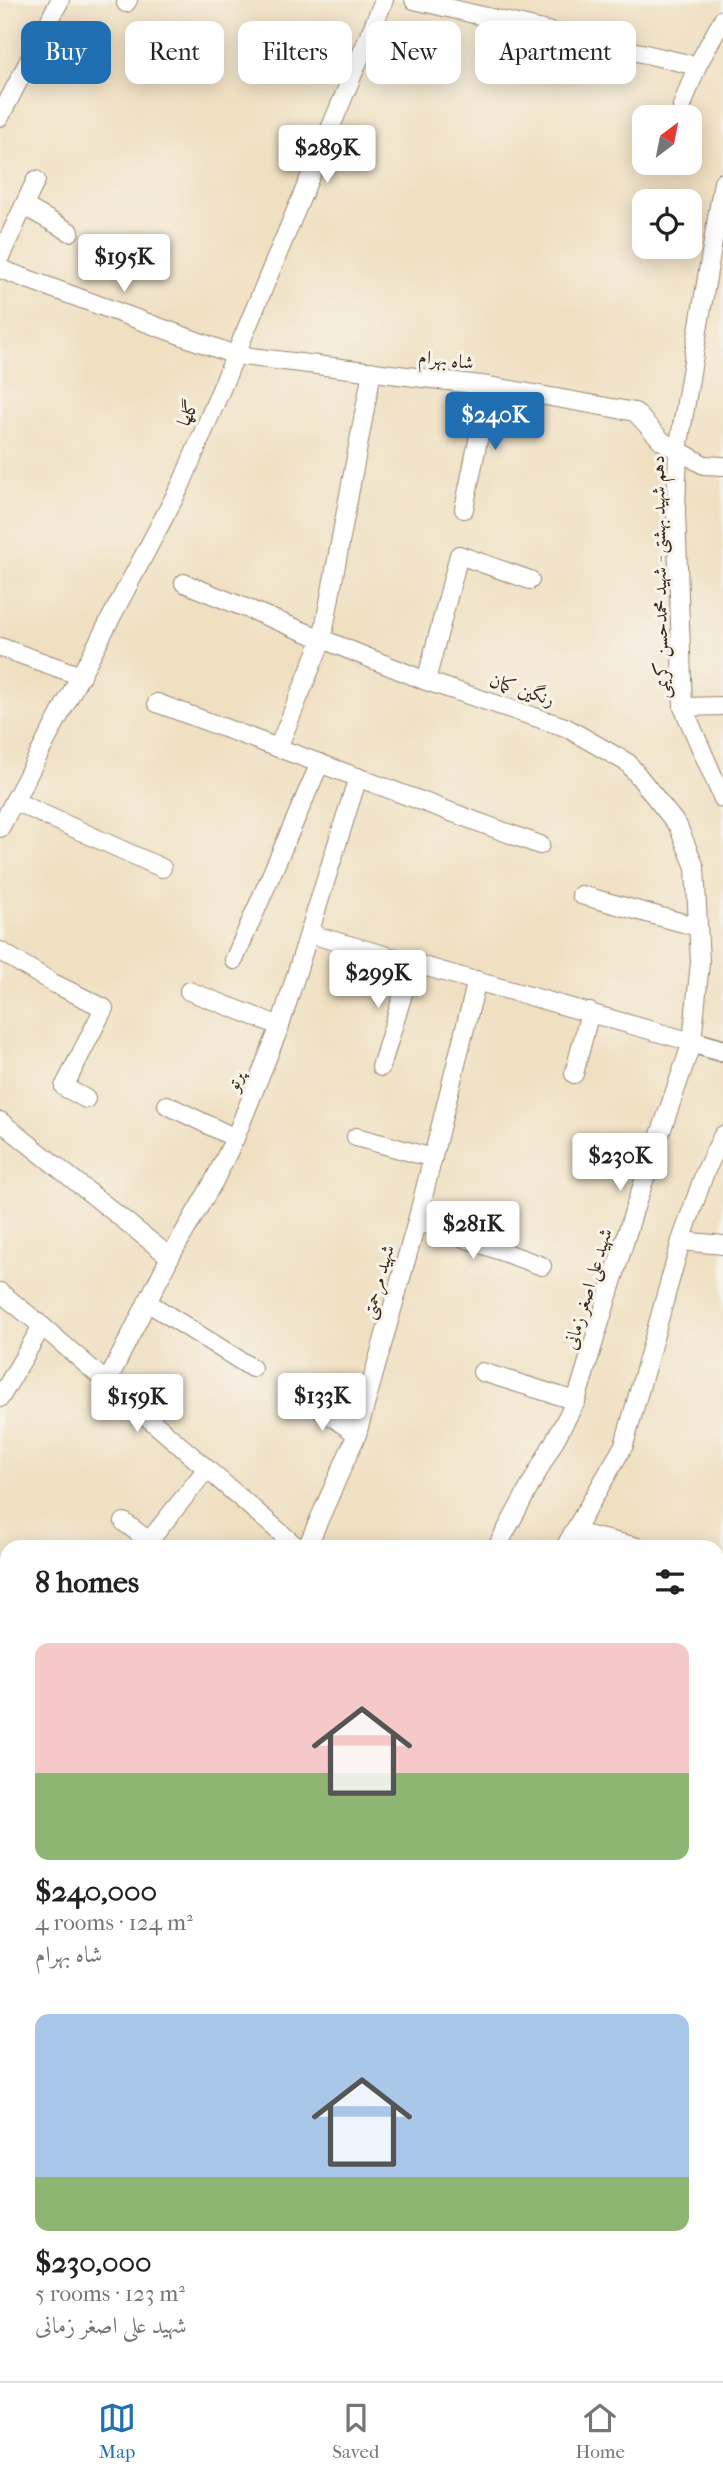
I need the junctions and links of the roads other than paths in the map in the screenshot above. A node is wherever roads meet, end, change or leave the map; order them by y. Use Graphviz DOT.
graph roads {
  1 [pos="60,0"];
  2 [pos="384,0"];
  3 [pos="414,0"];
  4 [pos="723,19"];
  5 [pos="697,66"];
  6 [pos="682,105"];
  7 [pos="0,117"];
  8 [pos="36,180"];
  9 [pos="723,182"];
  10 [pos="24,206"];
  11 [pos="70,232"];
  12 [pos="1,270"];
  13 [pos="235,355"];
  14 [pos="372,371"];
  15 [pos="489,386"];
  16 [pos="678,450"];
  17 [pos="723,466"];
  18 [pos="464,509"];
  19 [pos="530,580"];
  20 [pos="184,583"];
  21 [pos="322,639"];
  22 [pos="0,647"];
  23 [pos="81,676"];
  24 [pos="426,681"];
  25 [pos="157,703"];
  26 [pos="723,706"];
  27 [pos="683,707"];
  28 [pos="278,748"];
  29 [pos="320,763"];
  30 [pos="358,777"];
  31 [pos="723,799"];
  32 [pos="14,801"];
  33 [pos="678,826"];
  34 [pos="0,828"];
  35 [pos="540,845"];
  36 [pos="162,868"];
  37 [pos="581,895"];
  38 [pos="698,927"];
  39 [pos="310,934"];
  40 [pos="0,951"];
  41 [pos="234,960"];
  42 [pos="412,964"];
  43 [pos="477,980"];
  44 [pos="189,991"];
  45 [pos="590,1012"];
  46 [pos="279,1026"];
  47 [pos="692,1042"];
  48 [pos="723,1051"];
  49 [pos="381,1067"];
  50 [pos="574,1074"];
  51 [pos="86,1099"];
  52 [pos="167,1105"];
  53 [pos="0,1121"];
  54 [pos="723,1135"];
  55 [pos="356,1137"];
  56 [pos="235,1138"];
  57 [pos="433,1158"];
  58 [pos="417,1221"];
  59 [pos="681,1241"];
  60 [pos="723,1245"];
  61 [pos="170,1257"];
  62 [pos="542,1266"];
  63 [pos="0,1292"];
  64 [pos="147,1302"];
  65 [pos="42,1326"];
  66 [pos="252,1368"];
  67 [pos="482,1372"];
  68 [pos="107,1382"];
  69 [pos="0,1398"];
  70 [pos="308,1400"];
  71 [pos="576,1401"];
  72 [pos="357,1434"];
  73 [pos="206,1470"];
  74 [pos="124,1522"];
  75 [pos="148,1540"];
  76 [pos="150,1540"];
  77 [pos="274,1540"];
  78 [pos="310,1540"];
  79 [pos="501,1540"];
  80 [pos="569,1540"];
  1 -- 7 [label="street"];
  2 -- 13 [label="street, گلها"];
  3 -- 5 [label="street"];
  4 -- 5 [label="street"];
  5 -- 6 [label="street"];
  8 -- 10 [label="street"];
  9 -- 16 [label="street, دهم شهید بهشتی - شهید محمدحسن کریمی"];
  10 -- 11 [label="street"];
  10 -- 12 [label="street"];
  12 -- 13 [label="street, شاه بهرام"];
  13 -- 14 [label="street, شاه بهرام"];
  13 -- 23 [label="street, گلها"];
  14 -- 15 [label="street, شاه بهرام"];
  14 -- 21 [label="street"];
  15 -- 16 [label="street, شاه بهرام"];
  15 -- 18 [label="street"];
  16 -- 17 [label="street, شاه بهرام"];
  16 -- 27 [label="street, دهم شهید بهشتی - شهید محمدحسن کریمی"];
  19 -- 24 [label="street"];
  20 -- 21 [label="street, رنگین کمان"];
  21 -- 24 [label="street, رنگین کمان"];
  21 -- 28 [label="street"];
  22 -- 23 [label="street"];
  23 -- 32 [label="street, گلها"];
  24 -- 33 [label="street, رنگین کمان"];
  25 -- 28 [label="street"];
  26 -- 27 [label="street"];
  27 -- 31 [label="street, دهم شهید بهشتی - شهید محمدحسن کریمی"];
  28 -- 29 [label="street"];
  29 -- 30 [label="street"];
  29 -- 41 [label="street"];
  30 -- 35 [label="street"];
  30 -- 39 [label="street, پرتو"];
  32 -- 34 [label="street, گلها"];
  32 -- 36 [label="street"];
  33 -- 38 [label="street, شهید علی اصغر زمانی"];
  37 -- 38 [label="street"];
  38 -- 47 [label="street, شهید علی اصغر زمانی"];
  39 -- 42 [label="street"];
  39 -- 46 [label="street, پرتو"];
  40 -- 51 [label="street"];
  42 -- 43 [label="street"];
  42 -- 49 [label="street"];
  43 -- 45 [label="street"];
  43 -- 57 [label="street, شهید مرحمتی"];
  44 -- 46 [label="street"];
  45 -- 47 [label="street"];
  45 -- 50 [label="street"];
  46 -- 56 [label="street, پرتو"];
  47 -- 48 [label="street"];
  47 -- 71 [label="street, شهید علی اصغر زمانی"];
  52 -- 56 [label="street"];
  53 -- 61 [label="street"];
  54 -- 59 [label="street"];
  55 -- 57 [label="street"];
  56 -- 61 [label="street, پرتو"];
  57 -- 58 [label="street, شهید مرحمتی"];
  58 -- 62 [label="street"];
  58 -- 72 [label="street, شهید مرحمتی"];
  59 -- 60 [label="street"];
  59 -- 80 [label="street"];
  61 -- 64 [label="street, پرتو"];
  63 -- 65 [label="street"];
  64 -- 66 [label="street"];
  64 -- 68 [label="street, پرتو"];
  65 -- 68 [label="street"];
  65 -- 69 [label="street"];
  67 -- 71 [label="street"];
  68 -- 73 [label="street"];
  70 -- 72 [label="street"];
  71 -- 79 [label="street, شهید علی اصغر زمانی"];
  72 -- 78 [label="street, شهید مرحمتی"];
  73 -- 76 [label="street"];
  73 -- 77 [label="street"];
  74 -- 75 [label="street"];
}
